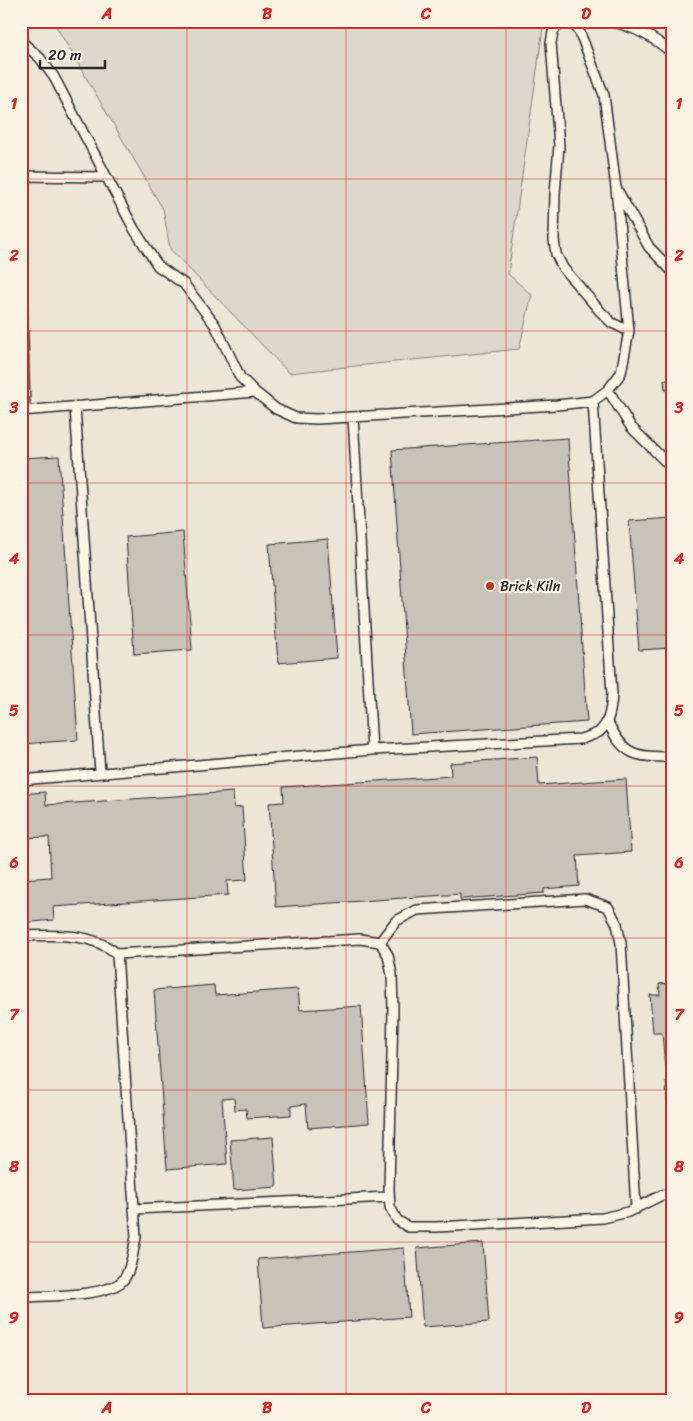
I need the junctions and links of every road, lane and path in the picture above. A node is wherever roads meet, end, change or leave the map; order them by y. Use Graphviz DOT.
graph roads {
  1 [pos="560,21"];
  2 [pos="572,21"];
  3 [pos="609,21"];
  4 [pos="21,41"];
  5 [pos="672,53"];
  6 [pos="21,176"];
  7 [pos="106,178"];
  8 [pos="616,188"];
  9 [pos="21,270"];
  10 [pos="672,271"];
  11 [pos="629,331"];
  12 [pos="608,390"];
  13 [pos="255,392"];
  14 [pos="593,401"];
  15 [pos="74,407"];
  16 [pos="23,411"];
  17 [pos="353,417"];
  18 [pos="672,468"];
  19 [pos="607,720"];
  20 [pos="372,750"];
  21 [pos="672,757"];
  22 [pos="100,772"];
  23 [pos="21,780"];
  24 [pos="21,936"];
  25 [pos="380,942"];
  26 [pos="117,954"];
  27 [pos="672,1194"];
  28 [pos="389,1198"];
  29 [pos="134,1209"];
  30 [pos="636,1209"];
  31 [pos="21,1297"];
  1 -- 11 [label="lane"];
  2 -- 8 [label="lane"];
  3 -- 5 [label="lane"];
  4 -- 7 [label="lane"];
  6 -- 7 [label="lane"];
  7 -- 13 [label="lane"];
  8 -- 10 [label="lane"];
  8 -- 11 [label="lane"];
  9 -- 16 [label="lane"];
  11 -- 12 [label="lane"];
  12 -- 14 [label="lane"];
  12 -- 18 [label="lane"];
  13 -- 15 [label="lane"];
  13 -- 17 [label="lane"];
  14 -- 17 [label="lane"];
  14 -- 19 [label="lane"];
  15 -- 16 [label="lane"];
  15 -- 22 [label="lane"];
  17 -- 20 [label="lane"];
  19 -- 20 [label="lane"];
  19 -- 21 [label="lane"];
  20 -- 22 [label="lane"];
  22 -- 23 [label="lane"];
  24 -- 26 [label="lane"];
  25 -- 26 [label="lane"];
  25 -- 28 [label="lane"];
  25 -- 30 [label="lane"];
  26 -- 29 [label="lane"];
  27 -- 30 [label="lane"];
  28 -- 29 [label="lane"];
  28 -- 30 [label="lane"];
  29 -- 31 [label="lane"];
}
